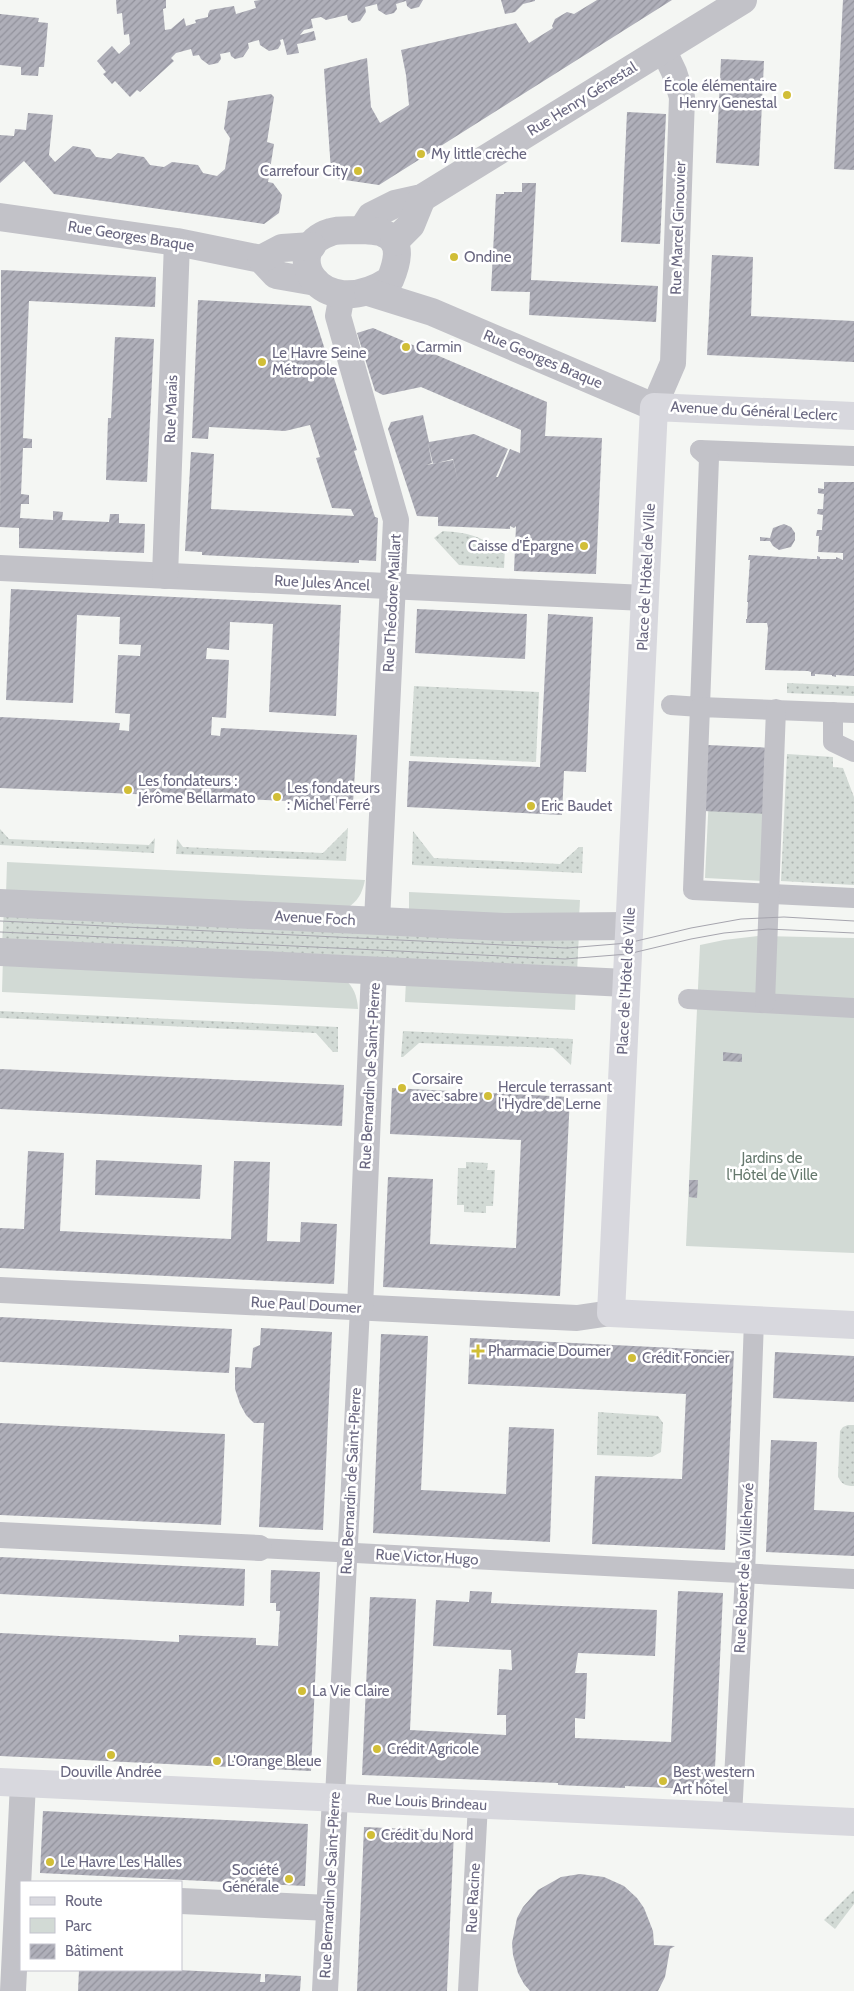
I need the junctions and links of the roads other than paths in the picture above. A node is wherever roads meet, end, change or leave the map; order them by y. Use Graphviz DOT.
graph roads {
  1 [pos="743,0"];
  2 [pos="663,49"];
  3 [pos="422,198"];
  4 [pos="0,216"];
  5 [pos="362,230"];
  6 [pos="177,242"];
  7 [pos="312,246"];
  8 [pos="395,254"];
  9 [pos="261,260"];
  10 [pos="316,282"];
  11 [pos="355,293"];
  12 [pos="432,312"];
  13 [pos="654,407"];
  14 [pos="854,416"];
  15 [pos="854,456"];
  16 [pos="0,568"];
  17 [pos="165,576"];
  18 [pos="392,586"];
  19 [pos="645,598"];
  20 [pos="671,705"];
  21 [pos="700,706"];
  22 [pos="776,709"];
  23 [pos="833,712"];
  24 [pos="854,713"];
  25 [pos="854,752"];
  26 [pos="770,894"];
  27 [pos="854,898"];
  28 [pos="0,903"];
  29 [pos="377,921"];
  30 [pos="629,926"];
  31 [pos="0,952"];
  32 [pos="374,970"];
  33 [pos="626,982"];
  34 [pos="688,999"];
  35 [pos="765,1003"];
  36 [pos="854,1008"];
  37 [pos="0,1290"];
  38 [pos="360,1308"];
  39 [pos="611,1313"];
  40 [pos="754,1320"];
  41 [pos="854,1325"];
  42 [pos="0,1535"];
  43 [pos="259,1548"];
  44 [pos="348,1553"];
  45 [pos="745,1574"];
  46 [pos="854,1579"];
  47 [pos="12,1783"];
  48 [pos="335,1797"];
  49 [pos="478,1804"];
  50 [pos="732,1816"];
  51 [pos="854,1822"];
  52 [pos="19,1892"];
  53 [pos="182,1900"];
  54 [pos="329,1908"];
  55 [pos="13,1991"];
  56 [pos="325,1991"];
  57 [pos="468,1991"];
  1 -- 2 [label="street, Rue Henry Génestal"];
  2 -- 3 [label="street, Rue Henry Génestal"];
  2 -- 13 [label="street, Rue Marcel Ginouvier"];
  3 -- 5 [label="street, Rue Henry Génestal"];
  3 -- 8 [label="street"];
  4 -- 6 [label="street, Rue Georges Braque"];
  5 -- 7 [label="street"];
  5 -- 8 [label="street"];
  6 -- 9 [label="street, Rue Georges Braque"];
  6 -- 17 [label="street, Rue Marais"];
  7 -- 9 [label="street"];
  7 -- 10 [label="street"];
  8 -- 11 [label="street"];
  8 -- 12 [label="street, Rue Georges Braque"];
  9 -- 10 [label="street, Rue Georges Braque"];
  10 -- 11 [label="street"];
  11 -- 12 [label="street, Rue Georges Braque"];
  11 -- 18 [label="street, Rue Théodore Maillart"];
  12 -- 13 [label="street, Rue Georges Braque"];
  13 -- 14 [label="main road, Avenue du Général Leclerc"];
  13 -- 19 [label="main road, Place de l'Hôtel de Ville"];
  15 -- 21 [label="street"];
  16 -- 17 [label="street, Rue Jules Ancel"];
  17 -- 18 [label="street, Rue Jules Ancel"];
  18 -- 19 [label="street, Rue Jules Ancel"];
  18 -- 29 [label="street, Rue Théodore Maillart"];
  19 -- 30 [label="main road, Place de l'Hôtel de Ville"];
  20 -- 21 [label="street"];
  21 -- 22 [label="street"];
  21 -- 26 [label="street"];
  22 -- 23 [label="street"];
  22 -- 26 [label="street"];
  23 -- 24 [label="street"];
  23 -- 25 [label="street"];
  26 -- 27 [label="street"];
  26 -- 35 [label="street"];
  28 -- 29 [label="street, Avenue Foch"];
  29 -- 30 [label="street, Avenue Foch"];
  30 -- 33 [label="main road, Place de l'Hôtel de Ville"];
  31 -- 32 [label="street"];
  32 -- 33 [label="street"];
  32 -- 38 [label="street, Rue Bernardin de Saint-Pierre"];
  33 -- 39 [label="main road, Place de l'Hôtel de Ville"];
  34 -- 35 [label="street"];
  35 -- 36 [label="street"];
  37 -- 38 [label="street, Rue Paul Doumer"];
  38 -- 39 [label="street, Rue Paul Doumer"];
  38 -- 44 [label="street, Rue Bernardin de Saint-Pierre"];
  39 -- 40 [label="main road"];
  40 -- 41 [label="main road"];
  40 -- 45 [label="street, Rue Robert de la Villehervé"];
  42 -- 43 [label="street, Rue Victor Hugo"];
  43 -- 44 [label="street, Rue Victor Hugo"];
  44 -- 45 [label="street, Rue Victor Hugo"];
  44 -- 48 [label="street, Rue Bernardin de Saint-Pierre"];
  45 -- 46 [label="street, Rue Victor Hugo"];
  45 -- 50 [label="street, Rue Robert de la Villehervé"];
  47 -- 48 [label="main road, Rue Louis Brindeau"];
  47 -- 52 [label="street"];
  48 -- 49 [label="main road, Rue Louis Brindeau"];
  48 -- 54 [label="street, Rue Bernardin de Saint-Pierre"];
  49 -- 50 [label="main road, Rue Louis Brindeau"];
  49 -- 57 [label="street, Rue Racine"];
  50 -- 51 [label="main road, Rue Louis Brindeau"];
  52 -- 55 [label="street"];
  53 -- 54 [label="street"];
  54 -- 56 [label="street, Rue Bernardin de Saint-Pierre"];
}
